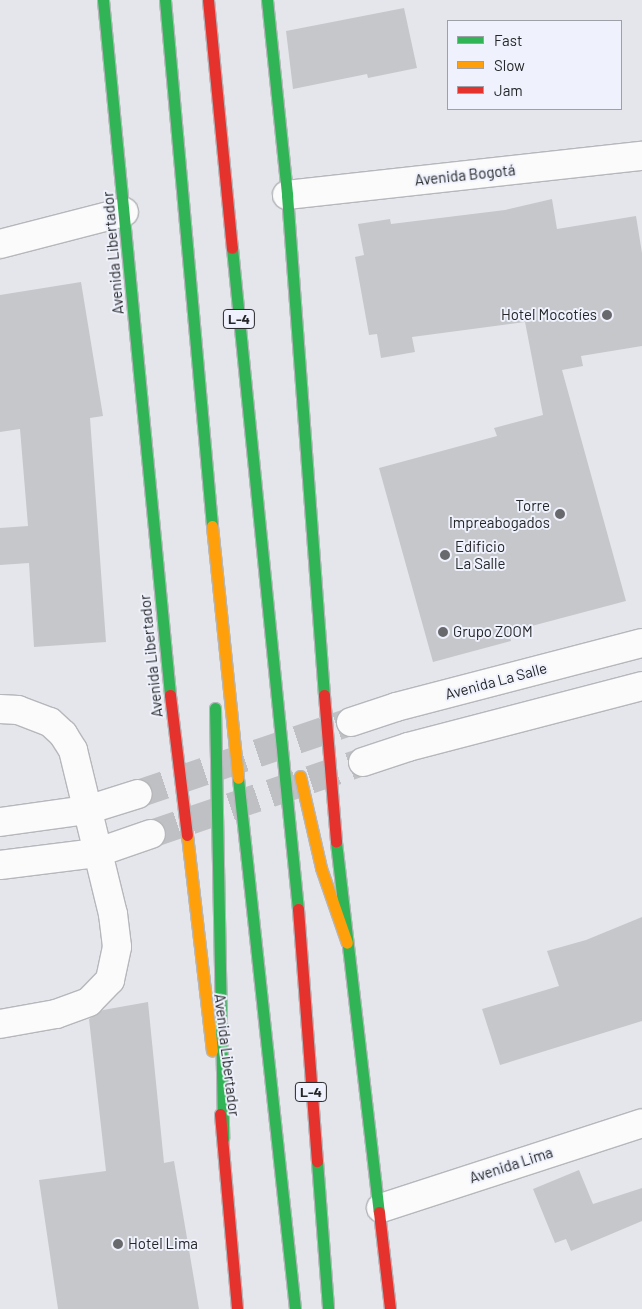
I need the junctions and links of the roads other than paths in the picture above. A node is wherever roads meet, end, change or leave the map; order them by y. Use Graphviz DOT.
graph roads {
  1 [pos="103,0"];
  2 [pos="165,0"];
  3 [pos="208,0"];
  4 [pos="267,0"];
  5 [pos="642,156"];
  6 [pos="287,195"];
  7 [pos="124,212"];
  8 [pos="0,244"];
  9 [pos="216,569"];
  10 [pos="269,638"];
  11 [pos="642,643"];
  12 [pos="215,679"];
  13 [pos="642,686"];
  14 [pos="215,699"];
  15 [pos="0,709"];
  16 [pos="351,722"];
  17 [pos="363,762"];
  18 [pos="138,794"];
  19 [pos="87,810"];
  20 [pos="0,822"];
  21 [pos="151,834"];
  22 [pos="96,852"];
  23 [pos="0,865"];
  24 [pos="347,943"];
  25 [pos="0,1024"];
  26 [pos="642,1123"];
  27 [pos="223,1138"];
  28 [pos="381,1208"];
  29 [pos="237,1309"];
  30 [pos="295,1309"];
  31 [pos="328,1309"];
  32 [pos="390,1309"];
  1 -- 7 [label="main road, Avenida Libertador"];
  2 -- 9 [label="main road, L-4"];
  3 -- 10 [label="main road, L-4"];
  4 -- 6 [label="main road, L-4"];
  5 -- 6 [label="street, Avenida Bogotá"];
  6 -- 24 [label="main road, L-4"];
  7 -- 8 [label="street"];
  7 -- 27 [label="main road, Avenida Libertador"];
  9 -- 12 [label="main road, L-4"];
  9 -- 30 [label="main road, L-4"];
  10 -- 24 [label="main road, L-4"];
  10 -- 31 [label="main road, L-4"];
  11 -- 16 [label="street, Avenida La Salle"];
  13 -- 17 [label="street"];
  14 -- 27 [label="main road"];
  15 -- 19 [label="street"];
  18 -- 19 [label="street"];
  19 -- 20 [label="street"];
  19 -- 22 [label="street"];
  21 -- 22 [label="street"];
  22 -- 23 [label="street"];
  22 -- 25 [label="street"];
  24 -- 28 [label="main road, L-4"];
  26 -- 28 [label="street, Avenida Lima"];
  27 -- 29 [label="main road, Avenida Libertador"];
  28 -- 32 [label="main road, L-4"];
}
